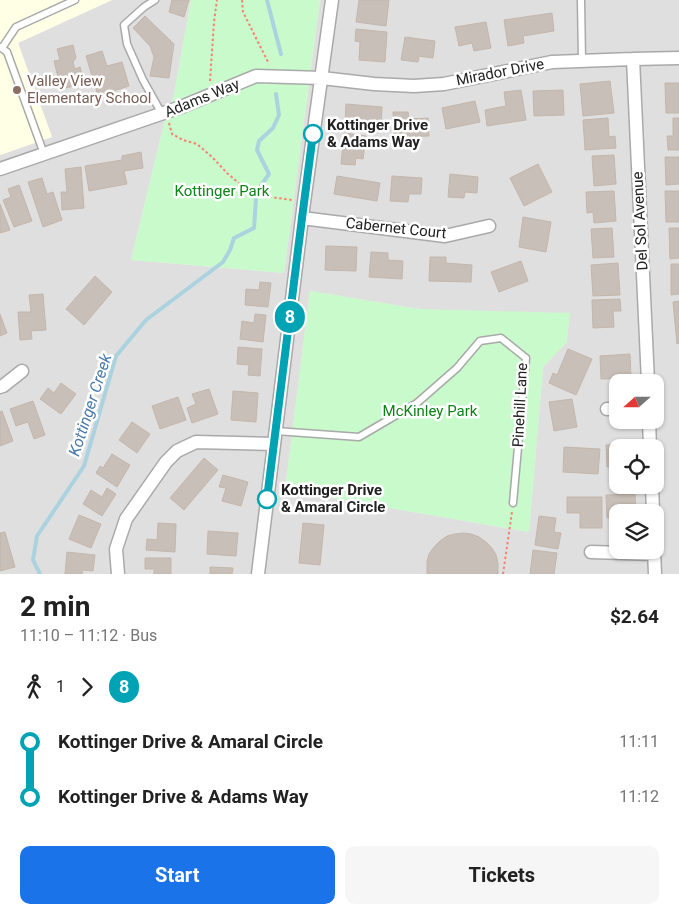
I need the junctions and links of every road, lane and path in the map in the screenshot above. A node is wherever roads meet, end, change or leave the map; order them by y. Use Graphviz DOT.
graph roads {
  1 [pos="75,0"];
  2 [pos="155,0"];
  3 [pos="218,0"];
  4 [pos="242,0"];
  5 [pos="332,0"];
  6 [pos="581,0"];
  7 [pos="1,47"];
  8 [pos="633,58"];
  9 [pos="679,58"];
  10 [pos="582,60"];
  11 [pos="275,76"];
  12 [pos="322,78"];
  13 [pos="208,96"];
  14 [pos="166,112"];
  15 [pos="44,154"];
  16 [pos="0,170"];
  17 [pos="304,202"];
  18 [pos="302,218"];
  19 [pos="490,226"];
  20 [pos="22,371"];
  21 [pos="648,374"];
  22 [pos="0,387"];
  23 [pos="275,437"];
  24 [pos="513,503"];
  25 [pos="591,552"];
  26 [pos="609,552"];
  27 [pos="654,559"];
  28 [pos="118,574"];
  29 [pos="258,574"];
  30 [pos="503,574"];
  31 [pos="655,574"];
  1 -- 7 [label="lane"];
  2 -- 14 [label="lane"];
  3 -- 13 [label="path"];
  4 -- 11 [label="path"];
  5 -- 12 [label="street"];
  6 -- 10 [label="lane"];
  7 -- 15 [label="lane"];
  8 -- 9 [label="street, Mirador Drive"];
  8 -- 10 [label="street, Mirador Drive"];
  8 -- 21 [label="street, Del Sol Avenue"];
  10 -- 12 [label="street, Mirador Drive"];
  11 -- 12 [label="street, Adams Way"];
  11 -- 13 [label="street, Adams Way"];
  12 -- 17 [label="street"];
  13 -- 14 [label="street, Adams Way"];
  14 -- 15 [label="street, Adams Way"];
  14 -- 17 [label="path"];
  15 -- 16 [label="street, Adams Way"];
  17 -- 18 [label="street"];
  18 -- 19 [label="street, Cabernet Court"];
  18 -- 23 [label="street"];
  20 -- 22 [label="street"];
  23 -- 24 [label="lane, Pinehill Lane"];
  23 -- 28 [label="street"];
  23 -- 29 [label="street"];
  24 -- 30 [label="path"];
  25 -- 26 [label="street"];
  27 -- 31 [label="street"];
}
